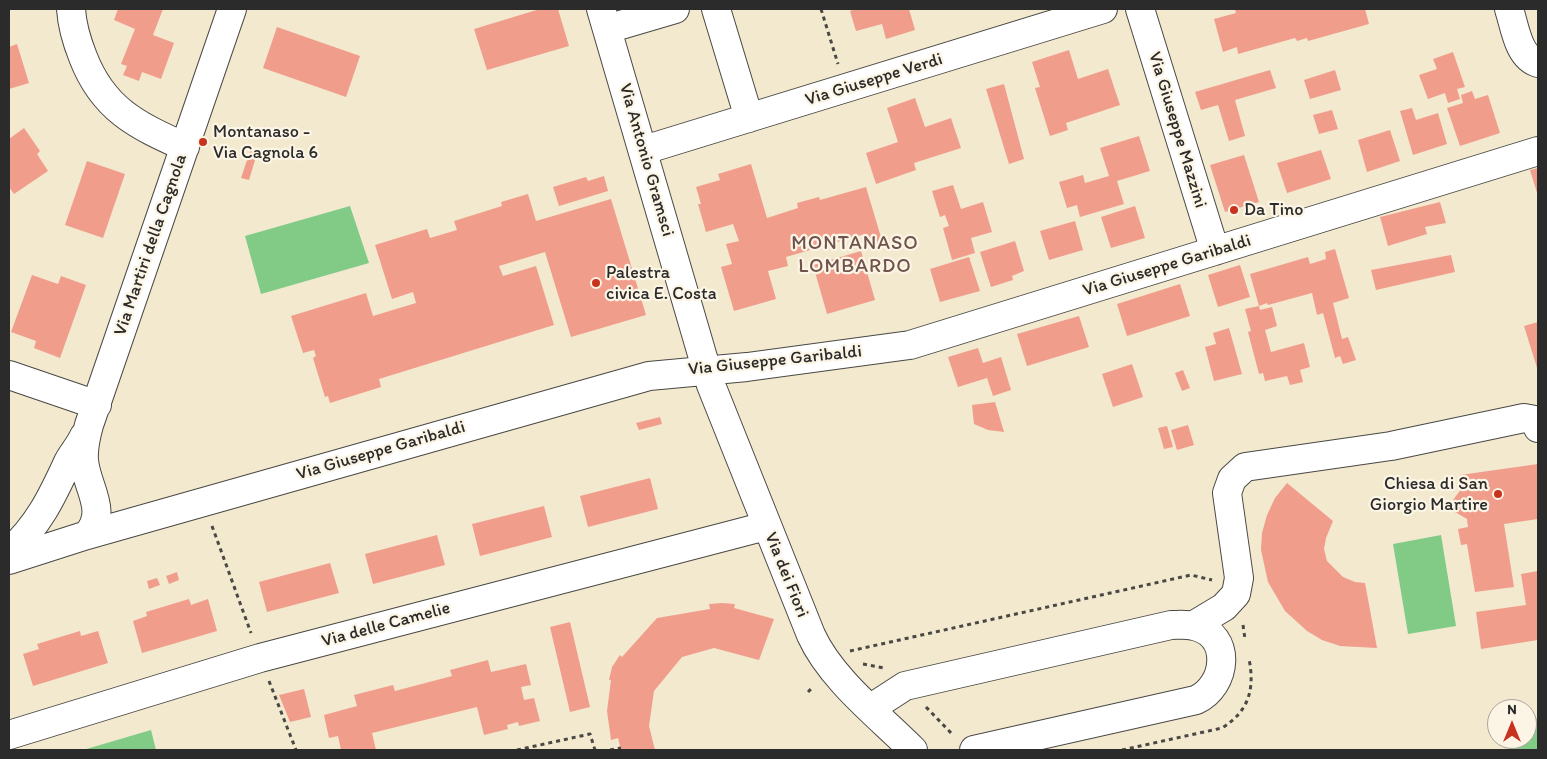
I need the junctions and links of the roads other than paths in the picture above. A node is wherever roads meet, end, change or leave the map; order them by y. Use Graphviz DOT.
graph roads {
  1 [pos="71,9"];
  2 [pos="232,9"];
  3 [pos="675,9"];
  4 [pos="716,9"];
  5 [pos="1104,9"];
  6 [pos="1140,9"];
  7 [pos="1508,9"];
  8 [pos="604,19"];
  9 [pos="1538,63"];
  10 [pos="749,118"];
  11 [pos="185,147"];
  12 [pos="644,150"];
  13 [pos="1538,151"];
  14 [pos="1215,251"];
  15 [pos="706,370"];
  16 [pos="9,375"];
  17 [pos="93,415"];
  18 [pos="1538,428"];
  19 [pos="56,491"];
  20 [pos="94,492"];
  21 [pos="160,514"];
  22 [pos="766,526"];
  23 [pos="87,535"];
  24 [pos="9,552"];
  25 [pos="9,560"];
  26 [pos="1194,625"];
  27 [pos="871,708"];
  28 [pos="9,735"];
  29 [pos="964,743"];
  30 [pos="913,750"];
  1 -- 11 [label="street"];
  2 -- 11 [label="street, Via Martiri della Cagnola"];
  3 -- 8 [label="street"];
  4 -- 10 [label="street"];
  5 -- 10 [label="street, Via Giuseppe Verdi"];
  6 -- 14 [label="street, Via Giuseppe Mazzini"];
  7 -- 9 [label="street"];
  8 -- 12 [label="street, Via Antonio Gramsci"];
  10 -- 12 [label="street, Via Giuseppe Verdi"];
  11 -- 17 [label="street, Via Martiri della Cagnola"];
  12 -- 15 [label="street, Via Antonio Gramsci"];
  13 -- 14 [label="street, Via Giuseppe Garibaldi"];
  14 -- 15 [label="street, Via Giuseppe Garibaldi"];
  15 -- 21 [label="street, Via Giuseppe Garibaldi"];
  15 -- 22 [label="street, Via dei Fiori"];
  16 -- 17 [label="street"];
  17 -- 19 [label="street"];
  17 -- 20 [label="street"];
  18 -- 26 [label="street"];
  19 -- 23 [label="street"];
  19 -- 24 [label="street"];
  20 -- 21 [label="street"];
  20 -- 23 [label="street"];
  21 -- 23 [label="street, Via Giuseppe Garibaldi"];
  22 -- 27 [label="street, Via dei Fiori"];
  22 -- 28 [label="street, Via delle Camelie"];
  23 -- 25 [label="street, Via Giuseppe Garibaldi"];
  26 -- 27 [label="street"];
  26 -- 29 [label="street"];
  27 -- 30 [label="street, Via dei Fiori"];
}
